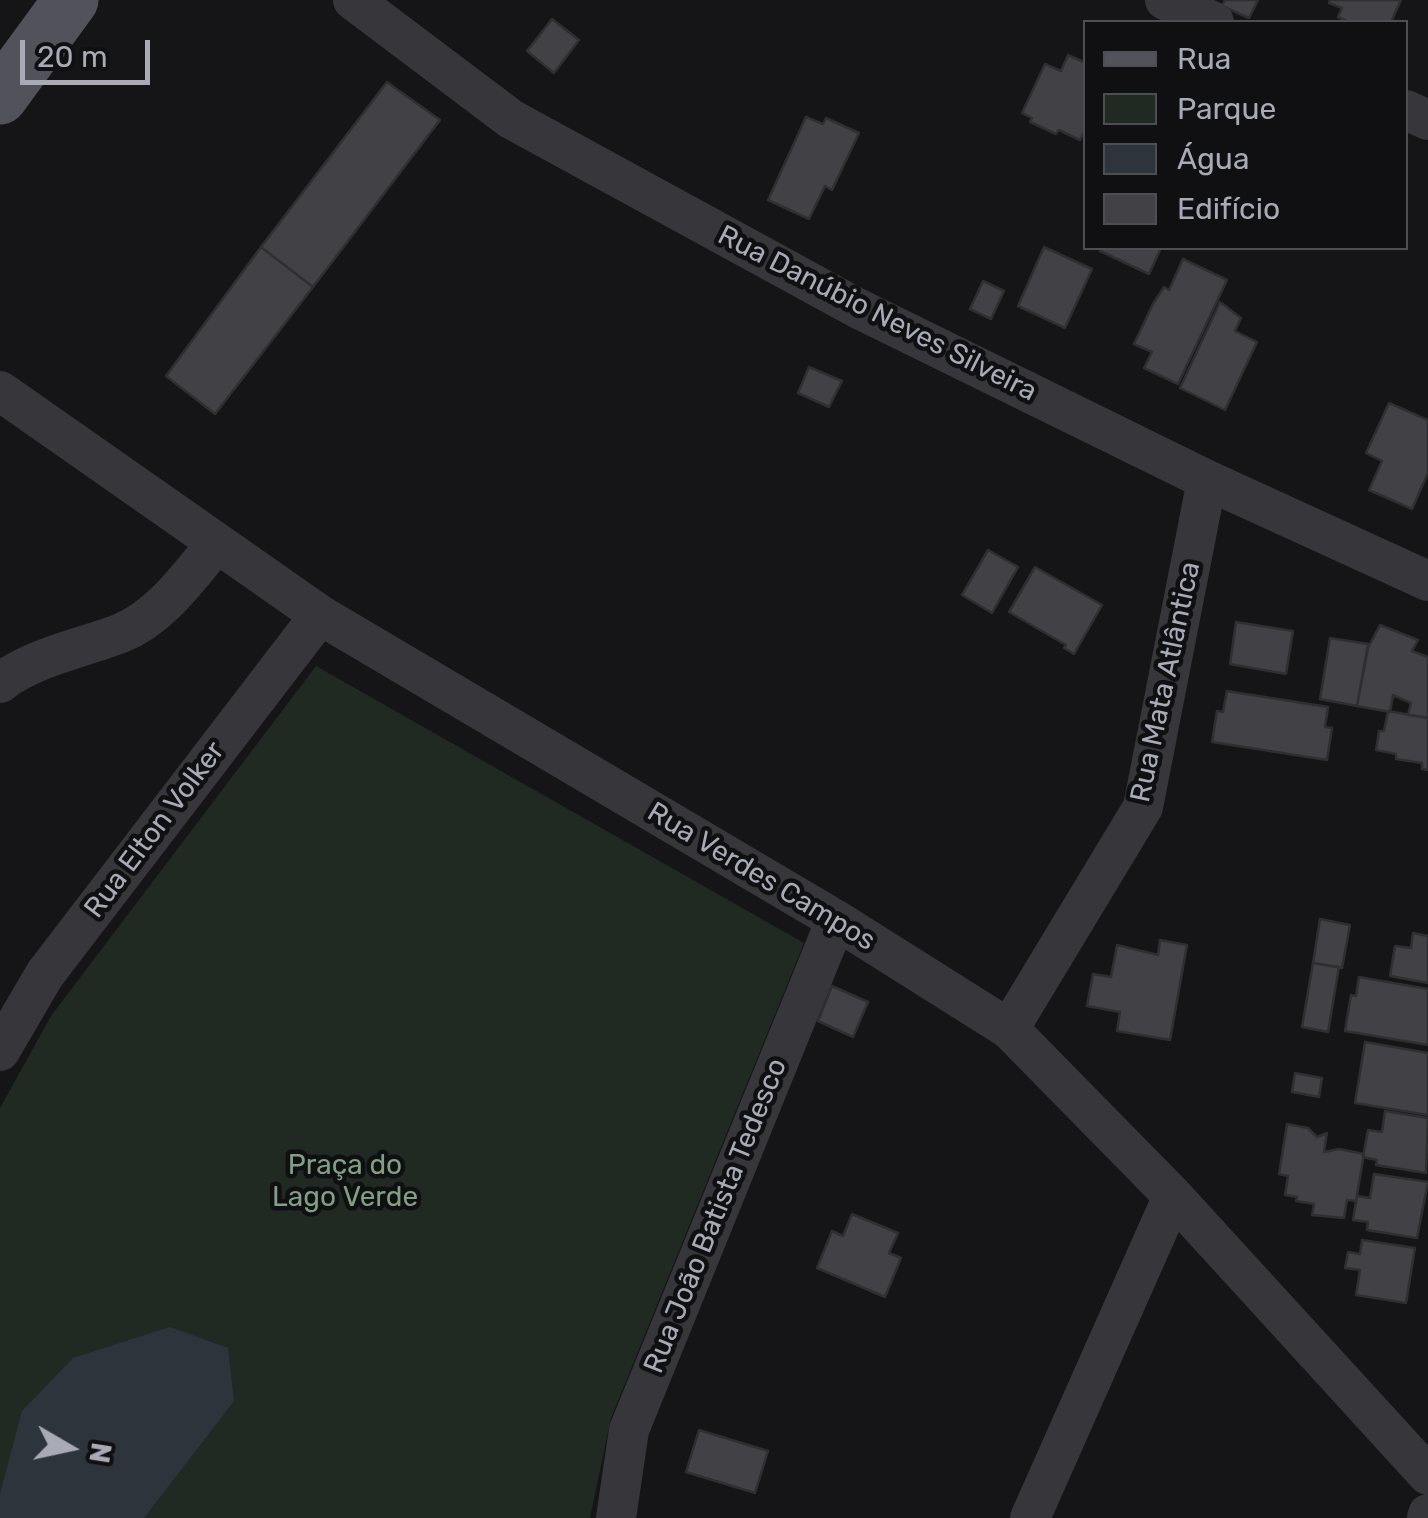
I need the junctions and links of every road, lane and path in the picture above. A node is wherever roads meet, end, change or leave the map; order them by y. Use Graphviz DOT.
graph roads {
  1 [pos="71,0"];
  2 [pos="352,0"];
  3 [pos="1165,0"];
  4 [pos="1210,20"];
  5 [pos="0,96"];
  6 [pos="0,391"];
  7 [pos="1208,480"];
  8 [pos="216,544"];
  9 [pos="1428,581"];
  10 [pos="320,615"];
  11 [pos="0,683"];
  12 [pos="836,920"];
  13 [pos="1009,1029"];
  14 [pos="0,1051"];
  15 [pos="1173,1196"];
  16 [pos="1428,1475"];
  17 [pos="616,1518"];
  18 [pos="1030,1518"];
  1 -- 5 [label="main road"];
  2 -- 7 [label="street, Rua Danúbio Neves Silveira"];
  3 -- 4 [label="street"];
  6 -- 8 [label="street, Rua Verdes Campos"];
  7 -- 9 [label="street, Rua Danúbio Neves Silveira"];
  7 -- 13 [label="street, Rua Mata Atlântica"];
  8 -- 10 [label="street, Rua Verdes Campos"];
  8 -- 11 [label="street"];
  10 -- 12 [label="street, Rua Verdes Campos"];
  10 -- 14 [label="street, Rua Elton Volker"];
  12 -- 13 [label="street, Rua Verdes Campos"];
  12 -- 17 [label="street, Rua João Batista Tedesco"];
  13 -- 15 [label="street, Rua Verdes Campos"];
  15 -- 16 [label="street, Rua Verdes Campos"];
  15 -- 18 [label="street"];
}
